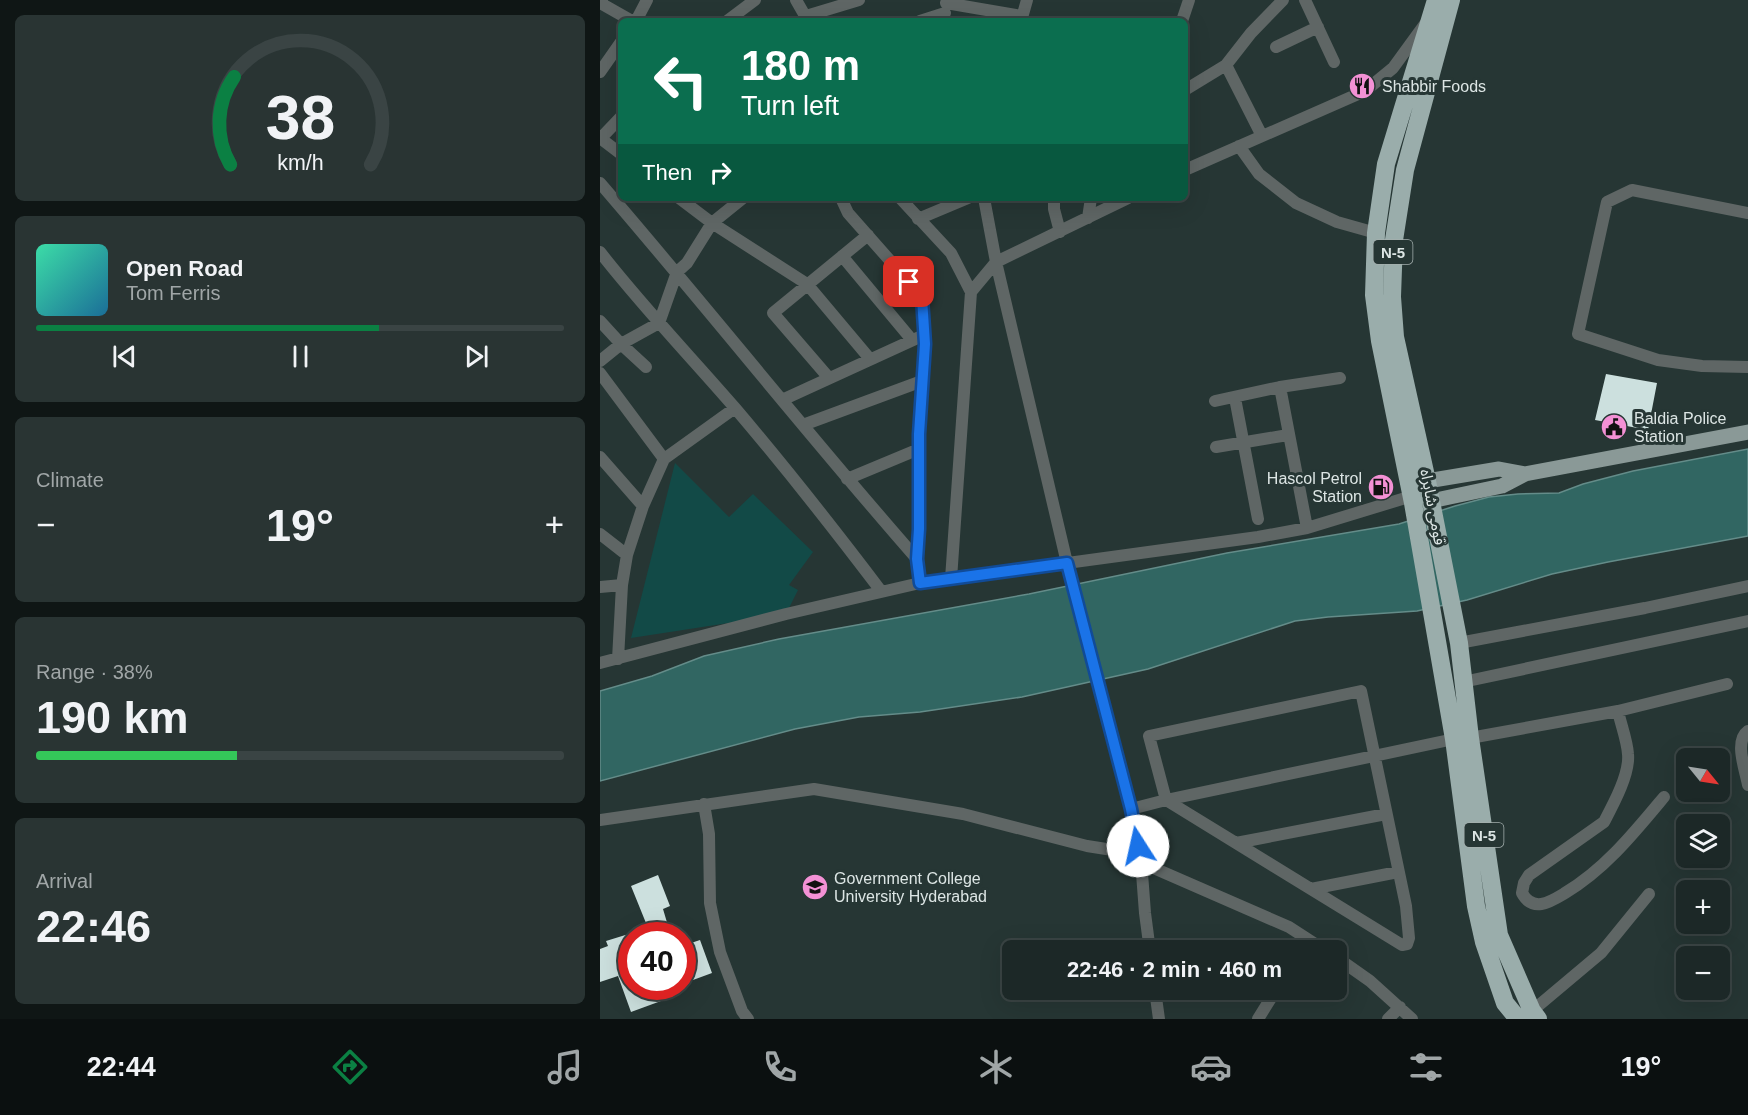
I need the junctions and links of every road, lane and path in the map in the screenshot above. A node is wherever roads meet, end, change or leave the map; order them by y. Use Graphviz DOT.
graph roads {
  1 [pos="602,0"];
  2 [pos="647,0"];
  3 [pos="754,0"];
  4 [pos="796,0"];
  5 [pos="859,0"];
  6 [pos="1027,0"];
  7 [pos="1189,0"];
  8 [pos="1283,0"];
  9 [pos="1305,0"];
  10 [pos="1451,0"];
  11 [pos="1433,8"];
  12 [pos="946,9"];
  13 [pos="627,18"];
  14 [pos="638,18"];
  15 [pos="731,18"];
  16 [pos="807,18"];
  17 [pos="926,18"];
  18 [pos="1014,18"];
  19 [pos="1021,18"];
  20 [pos="1183,18"];
  21 [pos="1318,27"];
  22 [pos="618,46"];
  23 [pos="1276,47"];
  24 [pos="1334,62"];
  25 [pos="1226,65"];
  26 [pos="600,72"];
  27 [pos="1188,88"];
  28 [pos="618,120"];
  29 [pos="1262,136"];
  30 [pos="600,138"];
  31 [pos="1239,146"];
  32 [pos="618,152"];
  33 [pos="1188,169"];
  34 [pos="600,183"];
  35 [pos="682,201"];
  36 [pos="740,201"];
  37 [pos="842,201"];
  38 [pos="903,201"];
  39 [pos="961,201"];
  40 [pos="985,201"];
  41 [pos="1054,201"];
  42 [pos="1091,201"];
  43 [pos="1122,201"];
  44 [pos="1748,213"];
  45 [pos="1088,218"];
  46 [pos="918,219"];
  47 [pos="712,223"];
  48 [pos="1060,232"];
  49 [pos="1376,233"];
  50 [pos="868,235"];
  51 [pos="600,252"];
  52 [pos="842,256"];
  53 [pos="996,262"];
  54 [pos="605,268"];
  55 [pos="677,272"];
  56 [pos="807,284"];
  57 [pos="971,292"];
  58 [pos="600,321"];
  59 [pos="659,323"];
  60 [pos="924,335"];
  61 [pos="1388,339"];
  62 [pos="912,340"];
  63 [pos="621,344"];
  64 [pos="870,359"];
  65 [pos="600,361"];
  66 [pos="646,367"];
  67 [pos="1748,367"];
  68 [pos="600,374"];
  69 [pos="829,378"];
  70 [pos="1340,378"];
  71 [pos="922,381"];
  72 [pos="1280,387"];
  73 [pos="1235,398"];
  74 [pos="782,400"];
  75 [pos="1215,401"];
  76 [pos="735,408"];
  77 [pos="803,425"];
  78 [pos="1748,432"];
  79 [pos="1288,435"];
  80 [pos="1243,442"];
  81 [pos="1216,447"];
  82 [pos="919,449"];
  83 [pos="600,457"];
  84 [pos="664,459"];
  85 [pos="1525,474"];
  86 [pos="847,479"];
  87 [pos="1427,481"];
  88 [pos="1422,502"];
  89 [pos="643,506"];
  90 [pos="1258,519"];
  91 [pos="1308,528"];
  92 [pos="600,534"];
  93 [pos="627,555"];
  94 [pos="917,559"];
  95 [pos="1067,563"];
  96 [pos="951,579"];
  97 [pos="920,583"];
  98 [pos="622,585"];
  99 [pos="1748,586"];
  100 [pos="600,587"];
  101 [pos="881,591"];
  102 [pos="1748,621"];
  103 [pos="1459,643"];
  104 [pos="618,659"];
  105 [pos="600,663"];
  106 [pos="1463,682"];
  107 [pos="1726,684"];
  108 [pos="1618,711"];
  109 [pos="1748,731"];
  110 [pos="1462,738"];
  111 [pos="1375,756"];
  112 [pos="1748,785"];
  113 [pos="1665,797"];
  114 [pos="1166,800"];
  115 [pos="704,804"];
  116 [pos="1131,809"];
  117 [pos="1386,814"];
  118 [pos="600,820"];
  119 [pos="1236,843"];
  120 [pos="1140,857"];
  121 [pos="1398,872"];
  122 [pos="1311,889"];
  123 [pos="1649,894"];
  124 [pos="1494,902"];
  125 [pos="1476,906"];
  126 [pos="1149,940"];
  127 [pos="1309,940"];
  128 [pos="1347,965"];
  129 [pos="1156,1000"];
  130 [pos="1270,1000"];
  131 [pos="1400,1007"];
  132 [pos="1529,1016"];
  133 [pos="748,1019"];
  134 [pos="1159,1019"];
  135 [pos="1258,1019"];
  136 [pos="1388,1019"];
  137 [pos="1412,1019"];
  1 -- 13 [label="street"];
  2 -- 14 [label="street"];
  3 -- 15 [label="street"];
  4 -- 16 [label="street"];
  5 -- 16 [label="street"];
  6 -- 19 [label="street"];
  7 -- 20 [label="street"];
  8 -- 25 [label="street"];
  9 -- 21 [label="street"];
  10 -- 61 [label="highway, قومی شاہراہ / N-5"];
  11 -- 29 [label="street"];
  11 -- 49 [label="highway, قومی شاہراہ / N-5"];
  12 -- 17 [label="street"];
  12 -- 18 [label="street"];
  21 -- 23 [label="street"];
  21 -- 24 [label="street"];
  22 -- 26 [label="street"];
  25 -- 27 [label="street"];
  25 -- 29 [label="street"];
  28 -- 30 [label="street"];
  29 -- 31 [label="street"];
  30 -- 32 [label="street"];
  31 -- 33 [label="street"];
  31 -- 49 [label="street"];
  34 -- 55 [label="street"];
  35 -- 47 [label="street"];
  36 -- 47 [label="street"];
  37 -- 50 [label="street"];
  38 -- 46 [label="street"];
  39 -- 46 [label="street"];
  40 -- 53 [label="street"];
  41 -- 48 [label="street"];
  42 -- 45 [label="street"];
  43 -- 45 [label="street"];
  44 -- 67 [label="street"];
  45 -- 48 [label="street"];
  46 -- 57 [label="street"];
  47 -- 55 [label="street"];
  47 -- 56 [label="street"];
  48 -- 53 [label="street"];
  49 -- 61 [label="highway, قومی شاہراہ / N-5"];
  50 -- 52 [label="street"];
  50 -- 60 [label="street"];
  51 -- 54 [label="street"];
  52 -- 56 [label="street"];
  52 -- 62 [label="street"];
  53 -- 57 [label="street"];
  53 -- 95 [label="street"];
  54 -- 59 [label="street"];
  55 -- 59 [label="street"];
  55 -- 74 [label="street"];
  56 -- 64 [label="street"];
  56 -- 69 [label="street"];
  57 -- 96 [label="street"];
  58 -- 63 [label="street"];
  59 -- 63 [label="street"];
  59 -- 76 [label="street"];
  60 -- 62 [label="street"];
  60 -- 71 [label="street"];
  61 -- 87 [label="highway, قومی شاہراہ / N-5"];
  61 -- 88 [label="highway, قومی شاہراہ / N-5"];
  62 -- 64 [label="street"];
  63 -- 65 [label="street"];
  63 -- 66 [label="street"];
  64 -- 69 [label="street"];
  68 -- 84 [label="street"];
  69 -- 74 [label="street"];
  70 -- 72 [label="street"];
  71 -- 77 [label="street"];
  71 -- 82 [label="street"];
  72 -- 73 [label="street"];
  72 -- 79 [label="street"];
  73 -- 75 [label="street"];
  73 -- 80 [label="street"];
  74 -- 77 [label="street"];
  76 -- 84 [label="street"];
  76 -- 101 [label="street"];
  77 -- 86 [label="street"];
  78 -- 85 [label="main road"];
  79 -- 80 [label="street"];
  79 -- 91 [label="street"];
  80 -- 81 [label="street"];
  80 -- 90 [label="street"];
  82 -- 86 [label="street"];
  82 -- 94 [label="street"];
  83 -- 89 [label="street"];
  84 -- 89 [label="street"];
  85 -- 87 [label="main road"];
  85 -- 88 [label="main road"];
  86 -- 94 [label="street"];
  87 -- 88 [label="highway, قومی شاہراہ / N-5"];
  88 -- 91 [label="street"];
  88 -- 103 [label="highway, قومی شاہراہ / N-5"];
  88 -- 110 [label="highway, قومی شاہراہ / N-5"];
  89 -- 93 [label="street"];
  91 -- 95 [label="street"];
  92 -- 93 [label="street"];
  93 -- 98 [label="street"];
  94 -- 97 [label="street"];
  95 -- 96 [label="street"];
  95 -- 116 [label="street"];
  96 -- 97 [label="street"];
  97 -- 101 [label="street"];
  98 -- 100 [label="street"];
  98 -- 104 [label="street"];
  99 -- 103 [label="street"];
  101 -- 104 [label="street"];
  102 -- 106 [label="street"];
  103 -- 106 [label="highway, قومی شاہراہ / N-5"];
  104 -- 105 [label="street"];
  106 -- 110 [label="highway, قومی شاہراہ / N-5"];
  107 -- 108 [label="street"];
  108 -- 110 [label="street"];
  108 -- 113 [label="street"];
  109 -- 112 [label="street"];
  110 -- 111 [label="street"];
  110 -- 124 [label="highway, قومی شاہراہ / N-5"];
  110 -- 125 [label="highway, قومی شاہراہ / N-5"];
  111 -- 114 [label="street"];
  111 -- 114 [label="street"];
  111 -- 117 [label="street"];
  114 -- 116 [label="street"];
  114 -- 119 [label="street"];
  115 -- 118 [label="street"];
  115 -- 120 [label="street"];
  115 -- 133 [label="street"];
  116 -- 120 [label="street"];
  117 -- 119 [label="street"];
  117 -- 121 [label="street"];
  119 -- 122 [label="street"];
  120 -- 126 [label="street"];
  120 -- 127 [label="street"];
  121 -- 122 [label="street"];
  121 -- 122 [label="street"];
  123 -- 132 [label="street"];
  124 -- 125 [label="highway"];
  124 -- 132 [label="highway, قومی شاہراہ / N-5"];
  125 -- 132 [label="highway, قومی شاہراہ / N-5"];
  128 -- 131 [label="street"];
  129 -- 134 [label="street"];
  130 -- 135 [label="street"];
  131 -- 136 [label="street"];
  131 -- 137 [label="street"];
}
